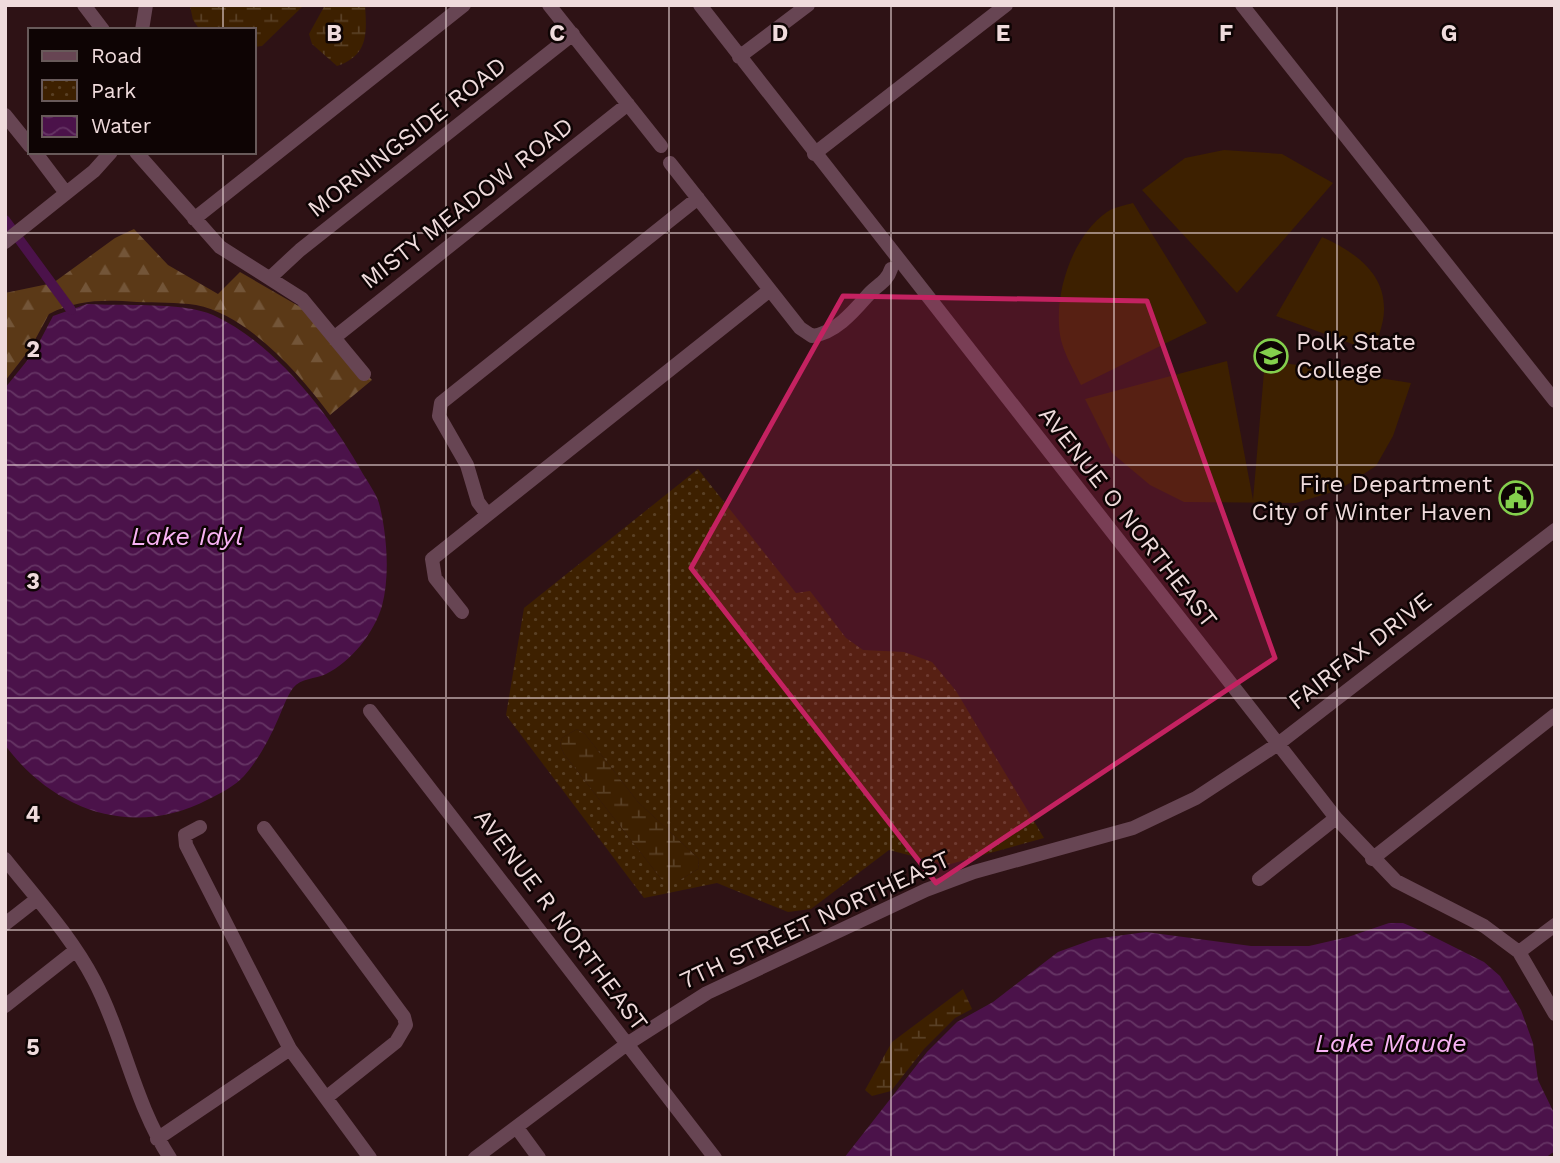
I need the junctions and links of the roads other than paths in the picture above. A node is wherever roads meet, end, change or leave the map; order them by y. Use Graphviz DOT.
graph roads {
  1 [pos="84,5"];
  2 [pos="146,5"];
  3 [pos="464,5"];
  4 [pos="549,5"];
  5 [pos="699,5"];
  6 [pos="808,5"];
  7 [pos="1006,5"];
  8 [pos="1242,5"];
  9 [pos="101,28"];
  10 [pos="142,28"];
  11 [pos="573,34"];
  12 [pos="739,57"];
  13 [pos="628,104"];
  14 [pos="5,115"];
  15 [pos="28,144"];
  16 [pos="661,146"];
  17 [pos="36,154"];
  18 [pos="109,154"];
  19 [pos="138,154"];
  20 [pos="814,154"];
  21 [pos="670,163"];
  22 [pos="66,193"];
  23 [pos="698,198"];
  24 [pos="194,219"];
  25 [pos="5,242"];
  26 [pos="895,266"];
  27 [pos="271,277"];
  28 [pos="770,290"];
  29 [pos="335,337"];
  30 [pos="364,374"];
  31 [pos="1555,401"];
  32 [pos="487,514"];
  33 [pos="1555,530"];
  34 [pos="462,612"];
  35 [pos="370,711"];
  36 [pos="1555,715"];
  37 [pos="1278,744"];
  38 [pos="1336,818"];
  39 [pos="200,827"];
  40 [pos="264,828"];
  41 [pos="5,859"];
  42 [pos="1372,859"];
  43 [pos="1259,879"];
  44 [pos="37,899"];
  45 [pos="5,924"];
  46 [pos="1555,925"];
  47 [pos="76,950"];
  48 [pos="1519,952"];
  49 [pos="9,1003"];
  50 [pos="1555,1014"];
  51 [pos="627,1044"];
  52 [pos="290,1049"];
  53 [pos="327,1097"];
  54 [pos="517,1128"];
  55 [pos="157,1139"];
  56 [pos="170,1158"];
  57 [pos="370,1158"];
  58 [pos="475,1158"];
  59 [pos="539,1158"];
  60 [pos="715,1158"];
  1 -- 9 [label="street"];
  2 -- 10 [label="street"];
  3 -- 24 [label="street"];
  4 -- 11 [label="street"];
  5 -- 12 [label="street, AVENUE O NORTHEAST"];
  6 -- 12 [label="street"];
  7 -- 20 [label="street"];
  8 -- 31 [label="street"];
  11 -- 13 [label="street"];
  11 -- 27 [label="street, MORNINGSIDE ROAD"];
  12 -- 20 [label="street, AVENUE O NORTHEAST"];
  13 -- 16 [label="street"];
  13 -- 29 [label="street, MISTY MEADOW ROAD"];
  14 -- 15 [label="street"];
  17 -- 22 [label="street"];
  18 -- 22 [label="street"];
  19 -- 24 [label="street"];
  20 -- 26 [label="street, AVENUE O NORTHEAST"];
  21 -- 23 [label="street"];
  22 -- 25 [label="street"];
  23 -- 28 [label="street"];
  23 -- 32 [label="street"];
  24 -- 27 [label="street"];
  26 -- 28 [label="street"];
  26 -- 37 [label="street, AVENUE O NORTHEAST"];
  27 -- 29 [label="street"];
  28 -- 32 [label="street"];
  29 -- 30 [label="street"];
  32 -- 34 [label="street"];
  33 -- 37 [label="street, FAIRFAX DRIVE"];
  35 -- 51 [label="street, AVENUE R NORTHEAST"];
  36 -- 42 [label="street"];
  37 -- 38 [label="street, AVENUE O NORTHEAST"];
  37 -- 51 [label="street, 7TH STREET NORTHEAST"];
  38 -- 42 [label="street, AVENUE O NORTHEAST"];
  38 -- 43 [label="street"];
  39 -- 52 [label="street"];
  40 -- 53 [label="street"];
  41 -- 44 [label="street"];
  42 -- 48 [label="street, AVENUE O NORTHEAST"];
  44 -- 45 [label="street"];
  44 -- 47 [label="street"];
  46 -- 48 [label="street"];
  47 -- 49 [label="street"];
  47 -- 55 [label="street"];
  48 -- 50 [label="street, AVENUE O NORTHEAST"];
  51 -- 54 [label="street, 7TH STREET NORTHEAST"];
  51 -- 60 [label="street, AVENUE R NORTHEAST"];
  52 -- 53 [label="street"];
  52 -- 55 [label="street"];
  53 -- 57 [label="street"];
  54 -- 58 [label="street, 7TH STREET NORTHEAST"];
  54 -- 59 [label="street"];
  55 -- 56 [label="street"];
}
